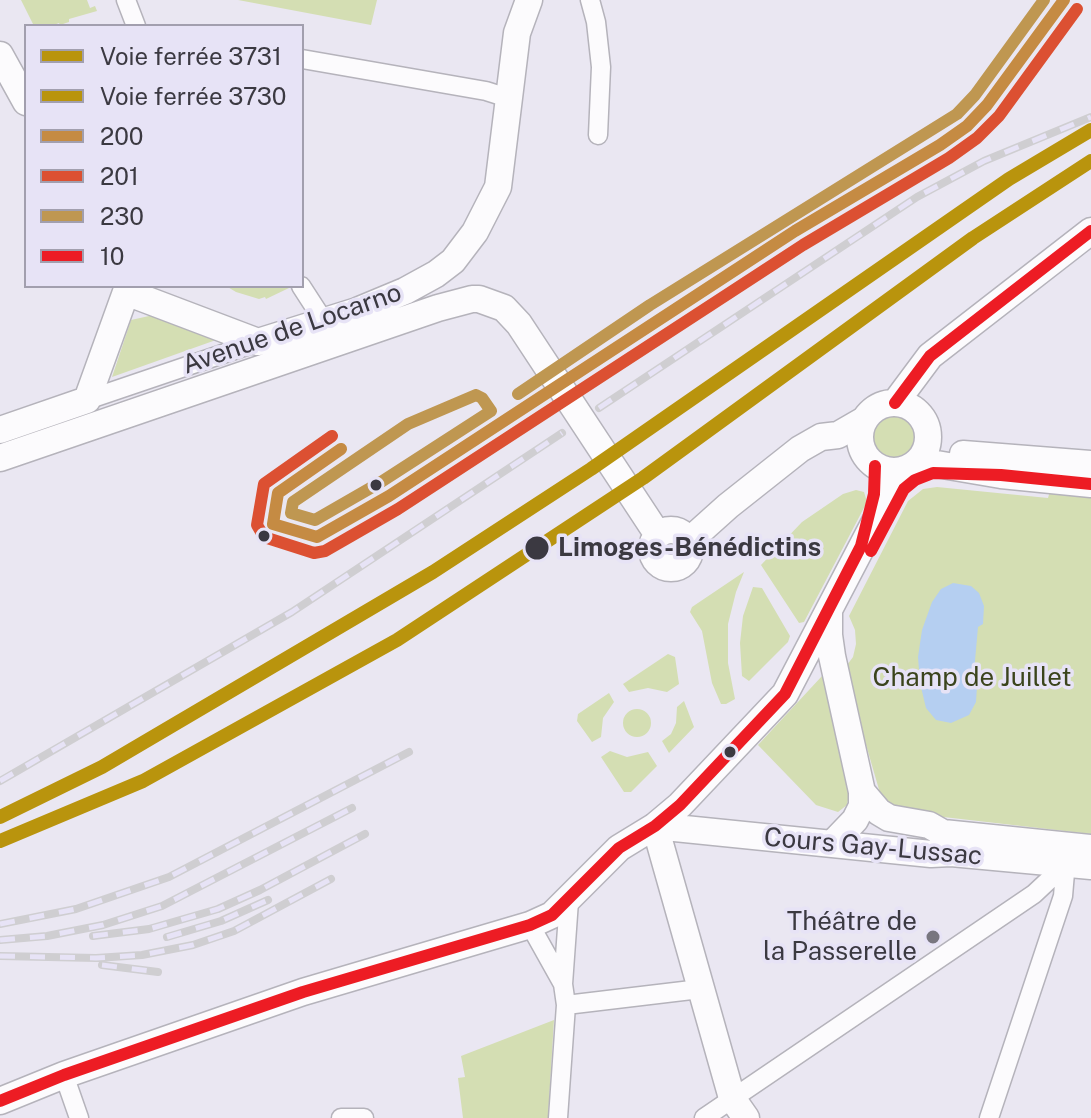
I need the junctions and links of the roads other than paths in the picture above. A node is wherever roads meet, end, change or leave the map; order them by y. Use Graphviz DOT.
graph roads {
  1 [pos="126,0"];
  2 [pos="529,0"];
  3 [pos="590,0"];
  4 [pos="135,24"];
  5 [pos="0,55"];
  6 [pos="304,59"];
  7 [pos="23,89"];
  8 [pos="508,98"];
  9 [pos="598,135"];
  10 [pos="1091,231"];
  11 [pos="302,288"];
  12 [pos="126,289"];
  13 [pos="323,320"];
  14 [pos="258,342"];
  15 [pos="87,400"];
  16 [pos="914,417"];
  17 [pos="0,430"];
  18 [pos="854,433"];
  19 [pos="0,458"];
  20 [pos="1091,464"];
  21 [pos="875,466"];
  22 [pos="910,466"];
  23 [pos="1091,484"];
  24 [pos="861,546"];
  25 [pos="829,616"];
  26 [pos="862,792"];
  27 [pos="655,826"];
  28 [pos="832,844"];
  29 [pos="1079,856"];
  30 [pos="569,901"];
  31 [pos="530,925"];
  32 [pos="563,984"];
  33 [pos="700,989"];
  34 [pos="566,1005"];
  35 [pos="64,1075"];
  36 [pos="0,1101"];
  37 [pos="739,1108"];
  38 [pos="79,1118"];
  39 [pos="558,1118"];
  40 [pos="704,1118"];
  41 [pos="989,1118"];
  1 -- 4 [label="street"];
  2 -- 8 [label="street, Avenue de Locarno"];
  3 -- 9 [label="street"];
  5 -- 7 [label="street"];
  6 -- 8 [label="street"];
  8 -- 13 [label="street, Avenue de Locarno"];
  10 -- 16 [label="street"];
  11 -- 13 [label="street"];
  12 -- 14 [label="street"];
  12 -- 15 [label="street"];
  13 -- 14 [label="street, Avenue de Locarno"];
  14 -- 15 [label="street, Avenue de Locarno"];
  15 -- 17 [label="street, Avenue de Locarno"];
  16 -- 18 [label="street"];
  16 -- 20 [label="street"];
  16 -- 22 [label="street"];
  18 -- 19 [label="street"];
  18 -- 21 [label="street"];
  21 -- 22 [label="street"];
  21 -- 24 [label="street"];
  22 -- 23 [label="street"];
  22 -- 24 [label="street"];
  24 -- 25 [label="street"];
  25 -- 26 [label="street"];
  25 -- 27 [label="street"];
  26 -- 28 [label="street"];
  26 -- 29 [label="street, Cours Gay-Lussac"];
  27 -- 28 [label="street, Cours Gay-Lussac"];
  27 -- 30 [label="street"];
  27 -- 33 [label="street"];
  28 -- 29 [label="street, Cours Gay-Lussac"];
  29 -- 37 [label="street"];
  29 -- 41 [label="street"];
  30 -- 31 [label="street"];
  30 -- 32 [label="street"];
  31 -- 32 [label="street"];
  31 -- 35 [label="street"];
  32 -- 34 [label="street"];
  33 -- 34 [label="street"];
  33 -- 37 [label="street"];
  34 -- 39 [label="street"];
  35 -- 36 [label="street"];
  35 -- 38 [label="street"];
  37 -- 40 [label="street"];
}
